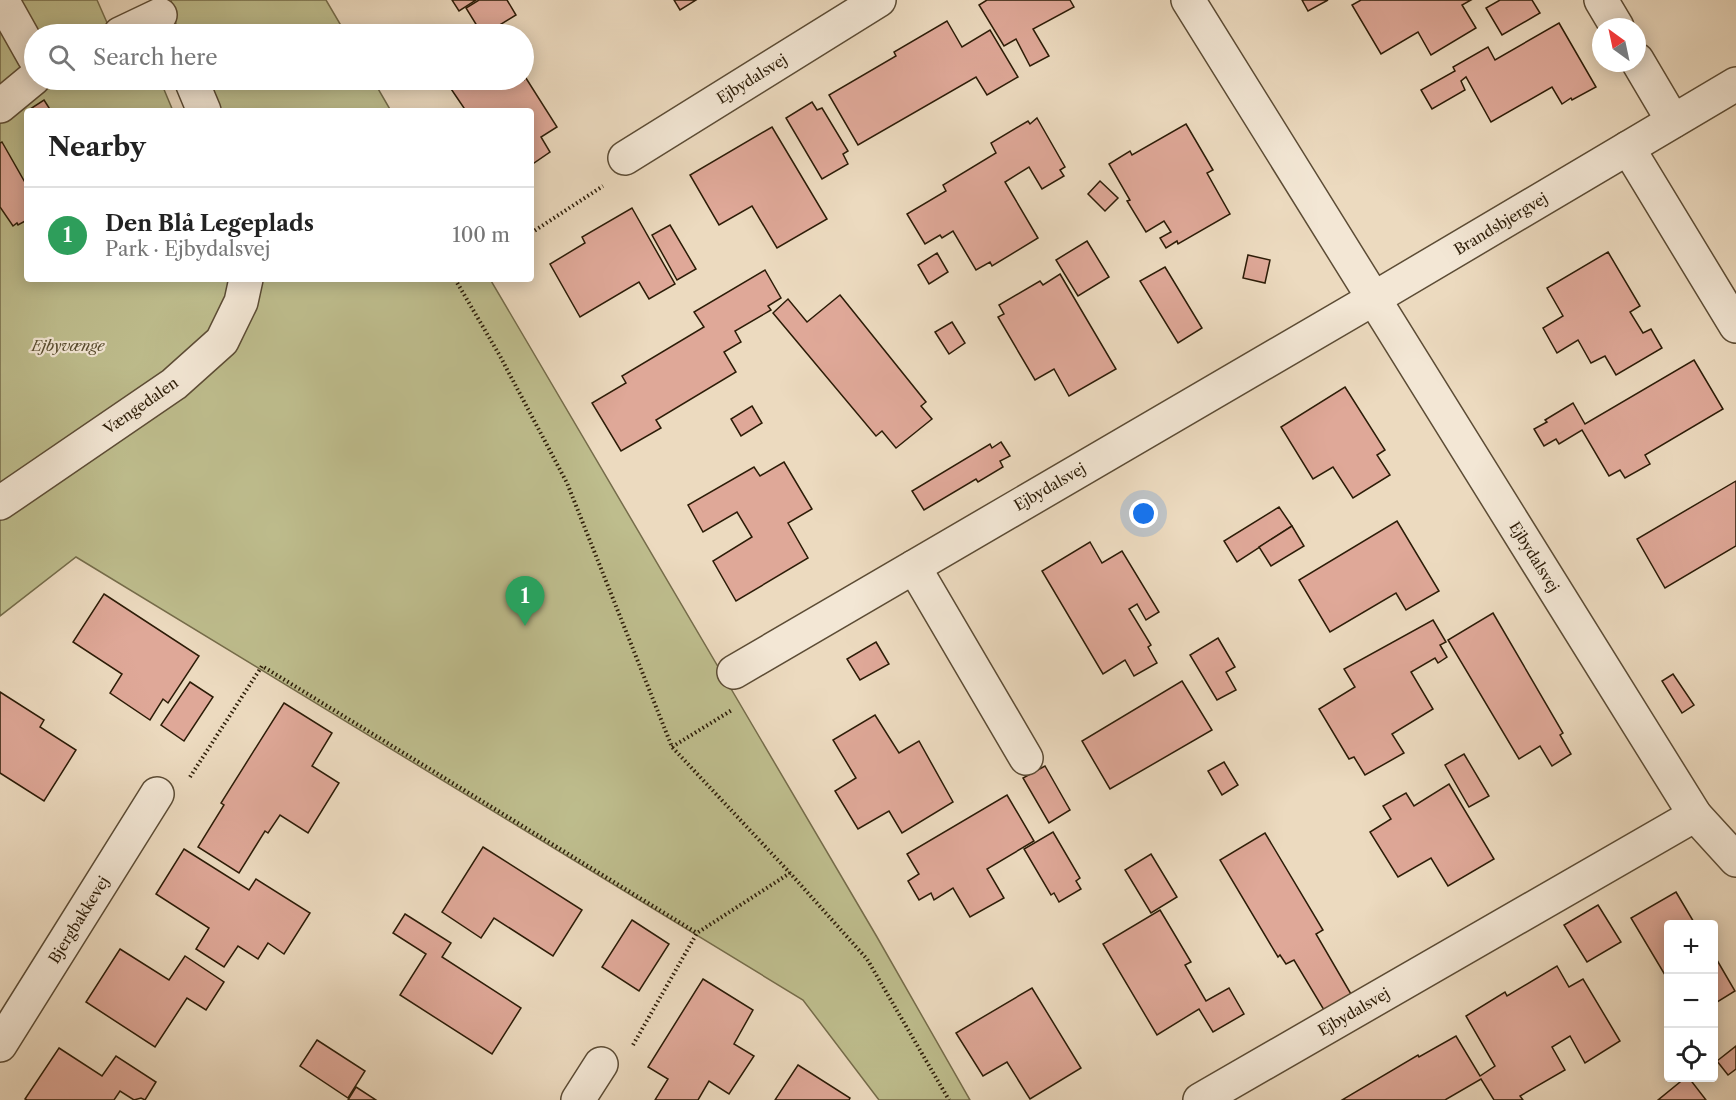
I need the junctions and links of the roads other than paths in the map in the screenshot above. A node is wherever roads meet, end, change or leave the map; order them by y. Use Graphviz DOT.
graph roads {
  1 [pos="2,0"];
  2 [pos="879,0"];
  3 [pos="1188,0"];
  4 [pos="1601,0"];
  5 [pos="161,16"];
  6 [pos="1612,18"];
  7 [pos="143,24"];
  8 [pos="24,39"];
  9 [pos="1644,72"];
  10 [pos="1736,84"];
  11 [pos="24,86"];
  12 [pos="195,90"];
  13 [pos="0,106"];
  14 [pos="203,108"];
  15 [pos="1673,121"];
  16 [pos="1628,148"];
  17 [pos="625,158"];
  18 [pos="245,282"];
  19 [pos="1373,299"];
  20 [pos="1736,326"];
  21 [pos="0,503"];
  22 [pos="914,567"];
  23 [pos="734,672"];
  24 [pos="1026,759"];
  25 [pos="158,794"];
  26 [pos="1695,815"];
  27 [pos="1736,860"];
  28 [pos="0,1046"];
  29 [pos="601,1064"];
  30 [pos="578,1100"];
  31 [pos="1200,1100"];
  1 -- 8 [label="street"];
  2 -- 17 [label="street, Ejbydalsvej"];
  3 -- 19 [label="street, Ejbydalsvej"];
  4 -- 6 [label="street"];
  5 -- 7 [label="street"];
  9 -- 15 [label="street"];
  10 -- 15 [label="street, Brandsbjergvej"];
  11 -- 13 [label="street"];
  12 -- 14 [label="street"];
  15 -- 16 [label="street, Brandsbjergvej"];
  16 -- 19 [label="street, Brandsbjergvej"];
  16 -- 20 [label="street"];
  18 -- 21 [label="street, Vængedalen"];
  19 -- 22 [label="street, Ejbydalsvej"];
  19 -- 26 [label="street, Ejbydalsvej"];
  22 -- 23 [label="street, Ejbydalsvej"];
  22 -- 24 [label="street"];
  25 -- 28 [label="street, Bjergbakkevej"];
  26 -- 27 [label="street, Ejbydalsvej"];
  26 -- 31 [label="street, Ejbydalsvej"];
  29 -- 30 [label="street"];
}
